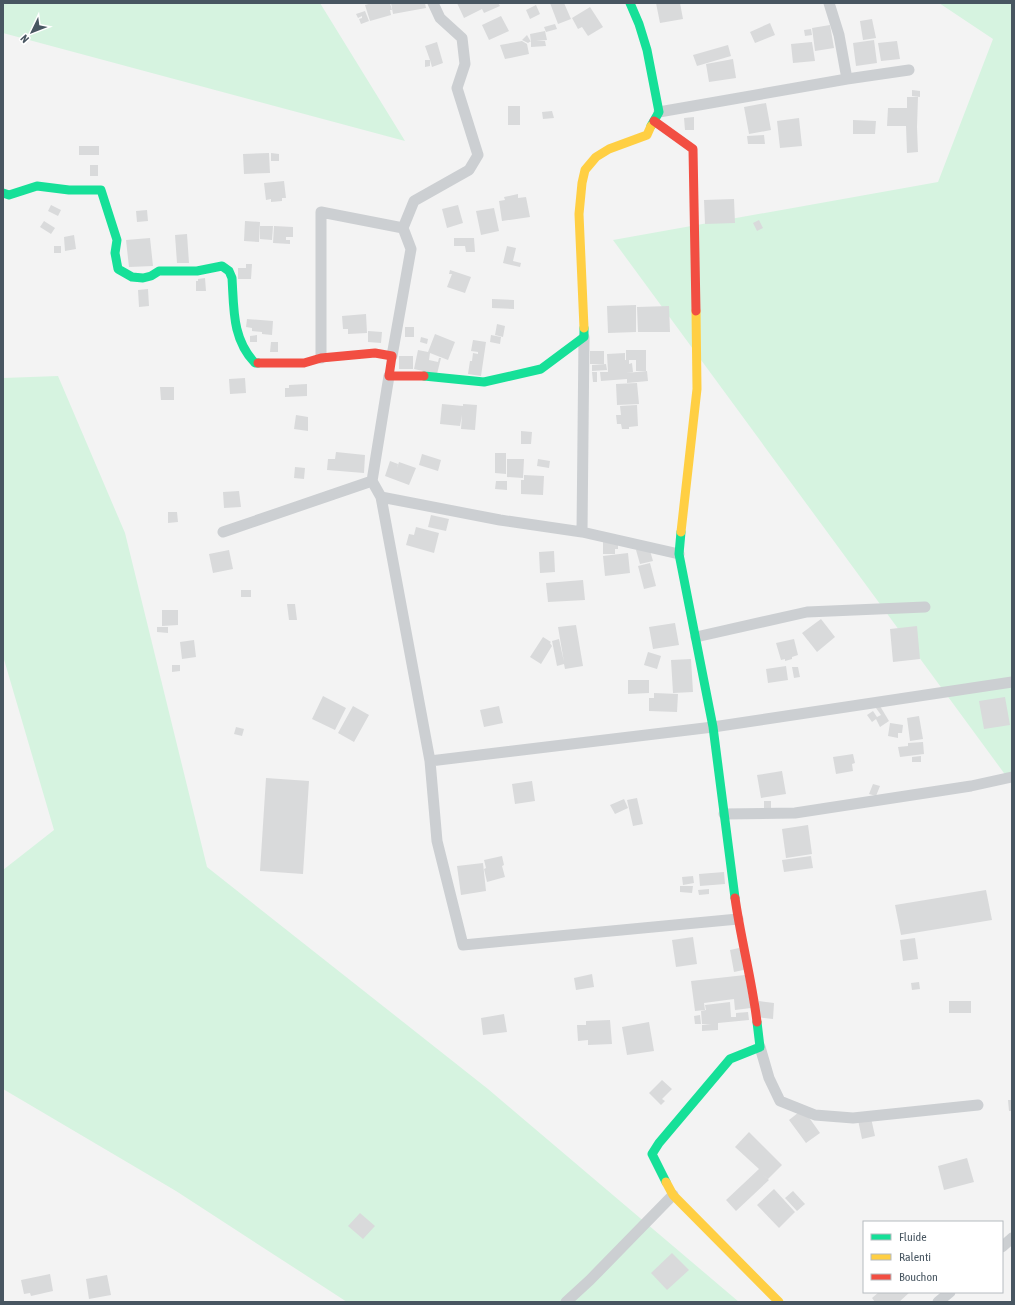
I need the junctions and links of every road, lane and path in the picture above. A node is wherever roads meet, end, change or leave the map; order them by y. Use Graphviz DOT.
graph roads {
  1 [pos="433,3"];
  2 [pos="630,3"];
  3 [pos="830,3"];
  4 [pos="909,70"];
  5 [pos="847,79"];
  6 [pos="657,117"];
  7 [pos="3,193"];
  8 [pos="403,228"];
  9 [pos="584,337"];
  10 [pos="392,356"];
  11 [pos="320,358"];
  12 [pos="389,376"];
  13 [pos="372,481"];
  14 [pos="381,497"];
  15 [pos="223,532"];
  16 [pos="582,532"];
  17 [pos="679,554"];
  18 [pos="925,607"];
  19 [pos="696,637"];
  20 [pos="1012,682"];
  21 [pos="713,727"];
  22 [pos="430,761"];
  23 [pos="1012,777"];
  24 [pos="724,814"];
  25 [pos="738,919"];
  26 [pos="760,1047"];
  27 [pos="978,1105"];
  28 [pos="673,1195"];
  29 [pos="1012,1238"];
  30 [pos="1003,1246"];
  31 [pos="949,1293"];
  32 [pos="566,1302"];
  33 [pos="779,1302"];
  34 [pos="938,1302"];
  1 -- 8 [label="street"];
  2 -- 6 [label="street"];
  3 -- 5 [label="street"];
  4 -- 5 [label="street"];
  5 -- 6 [label="street"];
  6 -- 9 [label="street"];
  6 -- 17 [label="street"];
  7 -- 11 [label="street"];
  8 -- 10 [label="street"];
  8 -- 11 [label="street"];
  9 -- 12 [label="street"];
  9 -- 16 [label="street"];
  10 -- 11 [label="street"];
  10 -- 12 [label="street"];
  12 -- 13 [label="street"];
  13 -- 14 [label="street"];
  13 -- 15 [label="street"];
  14 -- 16 [label="street"];
  14 -- 22 [label="street"];
  16 -- 17 [label="street"];
  17 -- 19 [label="street"];
  18 -- 19 [label="street"];
  19 -- 21 [label="street"];
  20 -- 21 [label="street"];
  21 -- 22 [label="street"];
  21 -- 24 [label="street"];
  22 -- 25 [label="street"];
  23 -- 24 [label="street"];
  24 -- 25 [label="street"];
  25 -- 26 [label="street"];
  26 -- 27 [label="street"];
  26 -- 28 [label="street"];
  28 -- 32 [label="street"];
  28 -- 33 [label="street"];
  29 -- 30 [label="street"];
  31 -- 34 [label="street"];
}
